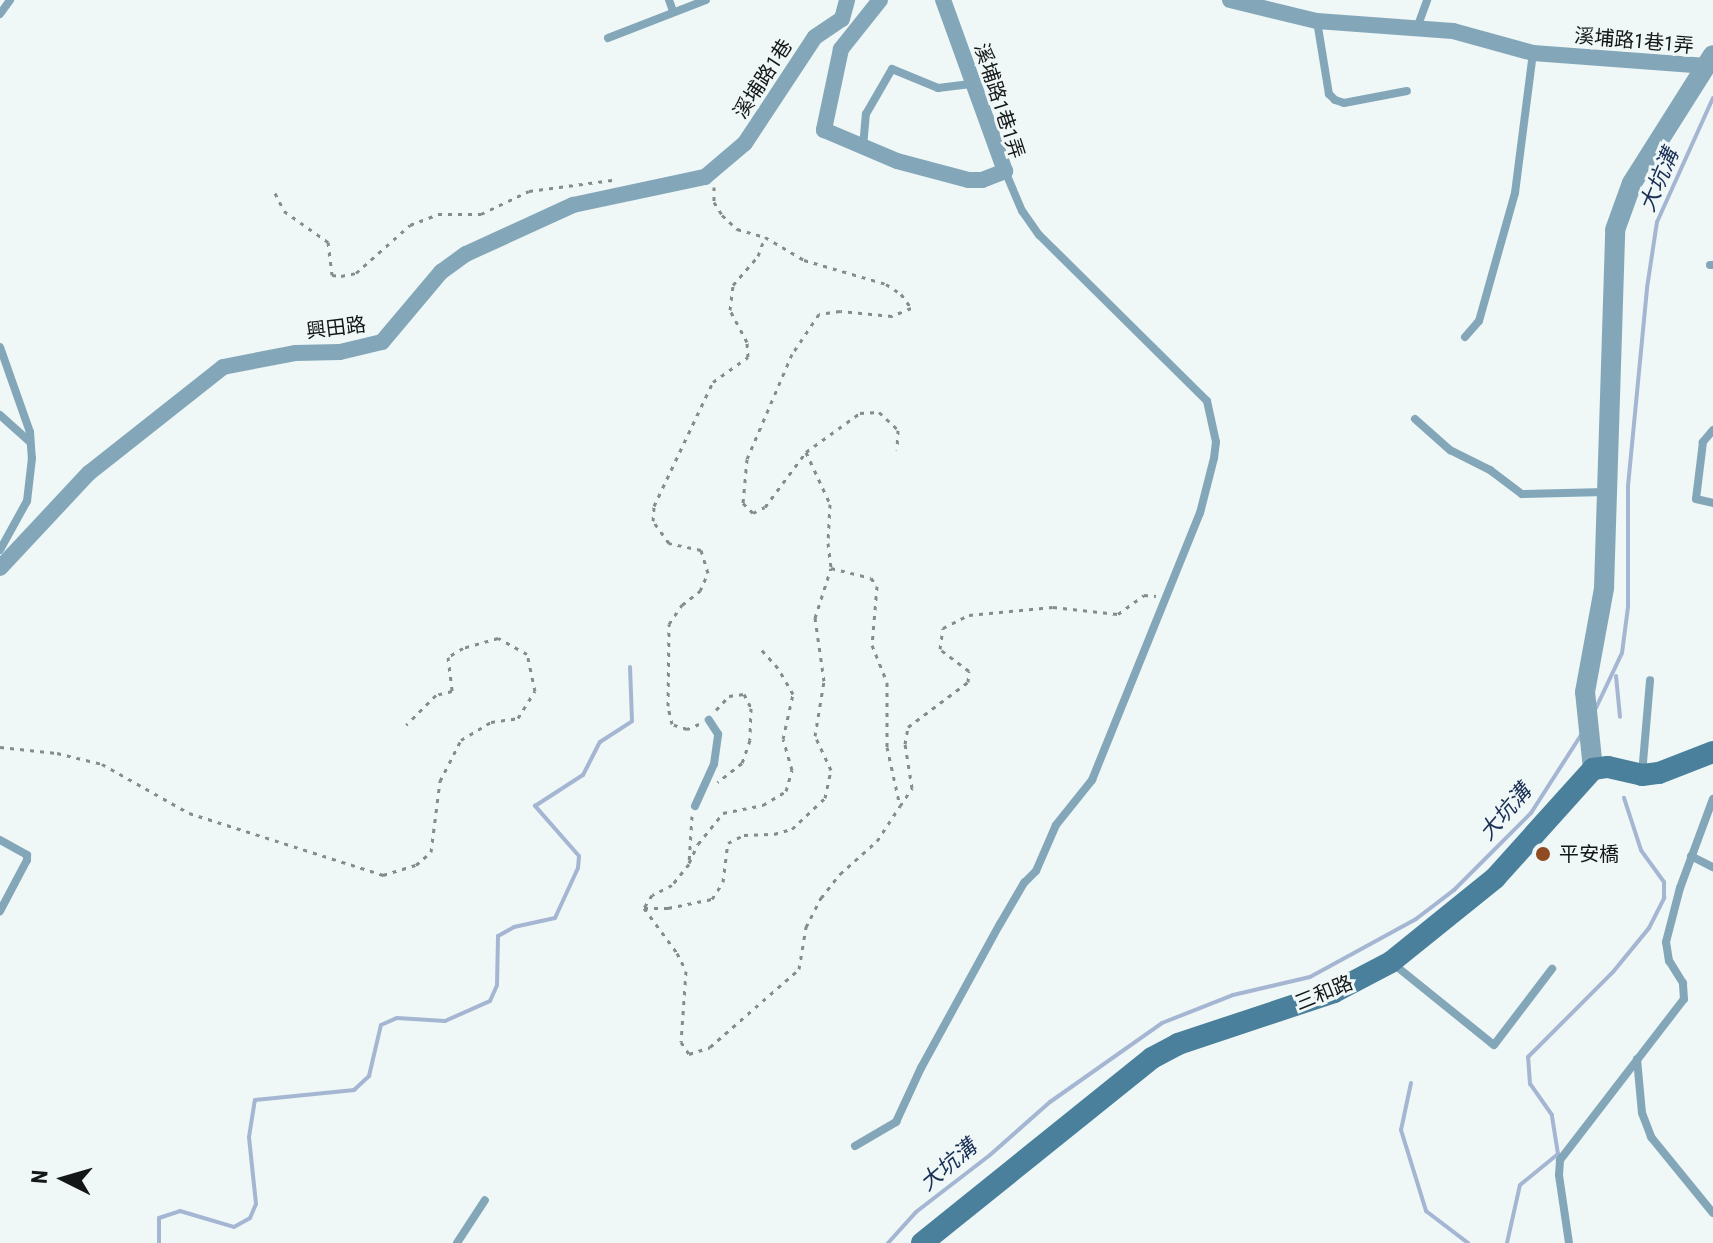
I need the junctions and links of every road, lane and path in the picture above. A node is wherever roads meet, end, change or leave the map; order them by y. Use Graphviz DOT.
graph roads {
  1 [pos="10,0"];
  2 [pos="669,0"];
  3 [pos="706,0"];
  4 [pos="847,0"];
  5 [pos="880,0"];
  6 [pos="943,0"];
  7 [pos="1230,0"];
  8 [pos="1427,0"];
  9 [pos="673,11"];
  10 [pos="0,14"];
  11 [pos="1317,21"];
  12 [pos="1417,28"];
  13 [pos="608,38"];
  14 [pos="1533,53"];
  15 [pos="1709,61"];
  16 [pos="974,84"];
  17 [pos="1407,91"];
  18 [pos="863,148"];
  19 [pos="1005,171"];
  20 [pos="705,177"];
  21 [pos="620,179"];
  22 [pos="275,193"];
  23 [pos="765,237"];
  24 [pos="1465,337"];
  25 [pos="0,347"];
  26 [pos="0,415"];
  27 [pos="1415,419"];
  28 [pos="1713,430"];
  29 [pos="29,441"];
  30 [pos="897,450"];
  31 [pos="806,452"];
  32 [pos="1609,492"];
  33 [pos="1713,503"];
  34 [pos="1,560"];
  35 [pos="831,568"];
  36 [pos="1167,596"];
  37 [pos="761,649"];
  38 [pos="1650,680"];
  39 [pos="709,720"];
  40 [pos="406,725"];
  41 [pos="0,747"];
  42 [pos="1713,752"];
  43 [pos="1593,759"];
  44 [pos="1642,775"];
  45 [pos="715,784"];
  46 [pos="1713,799"];
  47 [pos="695,806"];
  48 [pos="900,806"];
  49 [pos="0,840"];
  50 [pos="1691,856"];
  51 [pos="689,864"];
  52 [pos="1713,867"];
  53 [pos="644,908"];
  54 [pos="0,911"];
  55 [pos="1391,962"];
  56 [pos="1552,969"];
  57 [pos="1637,1058"];
  58 [pos="855,1146"];
  59 [pos="485,1200"];
  60 [pos="1713,1213"];
  61 [pos="457,1243"];
  62 [pos="922,1243"];
  63 [pos="1569,1243"];
  1 -- 10 [label="lane"];
  2 -- 9 [label="lane"];
  3 -- 9 [label="lane"];
  4 -- 20 [label="street, 溪埔路1巷"];
  5 -- 18 [label="street, 溪埔路1巷1弄"];
  6 -- 16 [label="street, 溪埔路1巷1弄"];
  7 -- 11 [label="street, 溪埔路1巷1弄"];
  8 -- 12 [label="lane"];
  9 -- 13 [label="lane"];
  11 -- 12 [label="street, 溪埔路1巷1弄"];
  11 -- 17 [label="lane"];
  12 -- 14 [label="street, 溪埔路1巷1弄"];
  14 -- 15 [label="street, 溪埔路1巷1弄"];
  14 -- 24 [label="lane"];
  15 -- 32 [label="street"];
  16 -- 18 [label="lane"];
  16 -- 19 [label="street, 溪埔路1巷1弄"];
  18 -- 19 [label="street, 溪埔路1巷1弄"];
  19 -- 36 [label="lane"];
  20 -- 23 [label="path"];
  20 -- 34 [label="street, 興田路"];
  21 -- 22 [label="path"];
  23 -- 31 [label="path"];
  23 -- 39 [label="path"];
  25 -- 29 [label="lane"];
  26 -- 29 [label="lane"];
  27 -- 32 [label="lane"];
  28 -- 33 [label="lane"];
  29 -- 34 [label="lane"];
  30 -- 31 [label="path"];
  31 -- 35 [label="path"];
  32 -- 43 [label="street"];
  35 -- 48 [label="path"];
  35 -- 53 [label="path"];
  36 -- 48 [label="path"];
  36 -- 58 [label="lane"];
  37 -- 51 [label="path"];
  38 -- 44 [label="lane"];
  39 -- 45 [label="path"];
  39 -- 47 [label="lane"];
  40 -- 41 [label="path"];
  42 -- 44 [label="main road"];
  43 -- 44 [label="main road"];
  43 -- 55 [label="main road, 三和路"];
  46 -- 50 [label="lane"];
  47 -- 51 [label="path"];
  48 -- 53 [label="path"];
  49 -- 54 [label="lane"];
  50 -- 52 [label="lane"];
  50 -- 57 [label="lane"];
  51 -- 53 [label="path"];
  55 -- 56 [label="lane"];
  55 -- 62 [label="main road, 三和路"];
  57 -- 60 [label="lane"];
  57 -- 63 [label="lane"];
  59 -- 61 [label="lane"];
}
